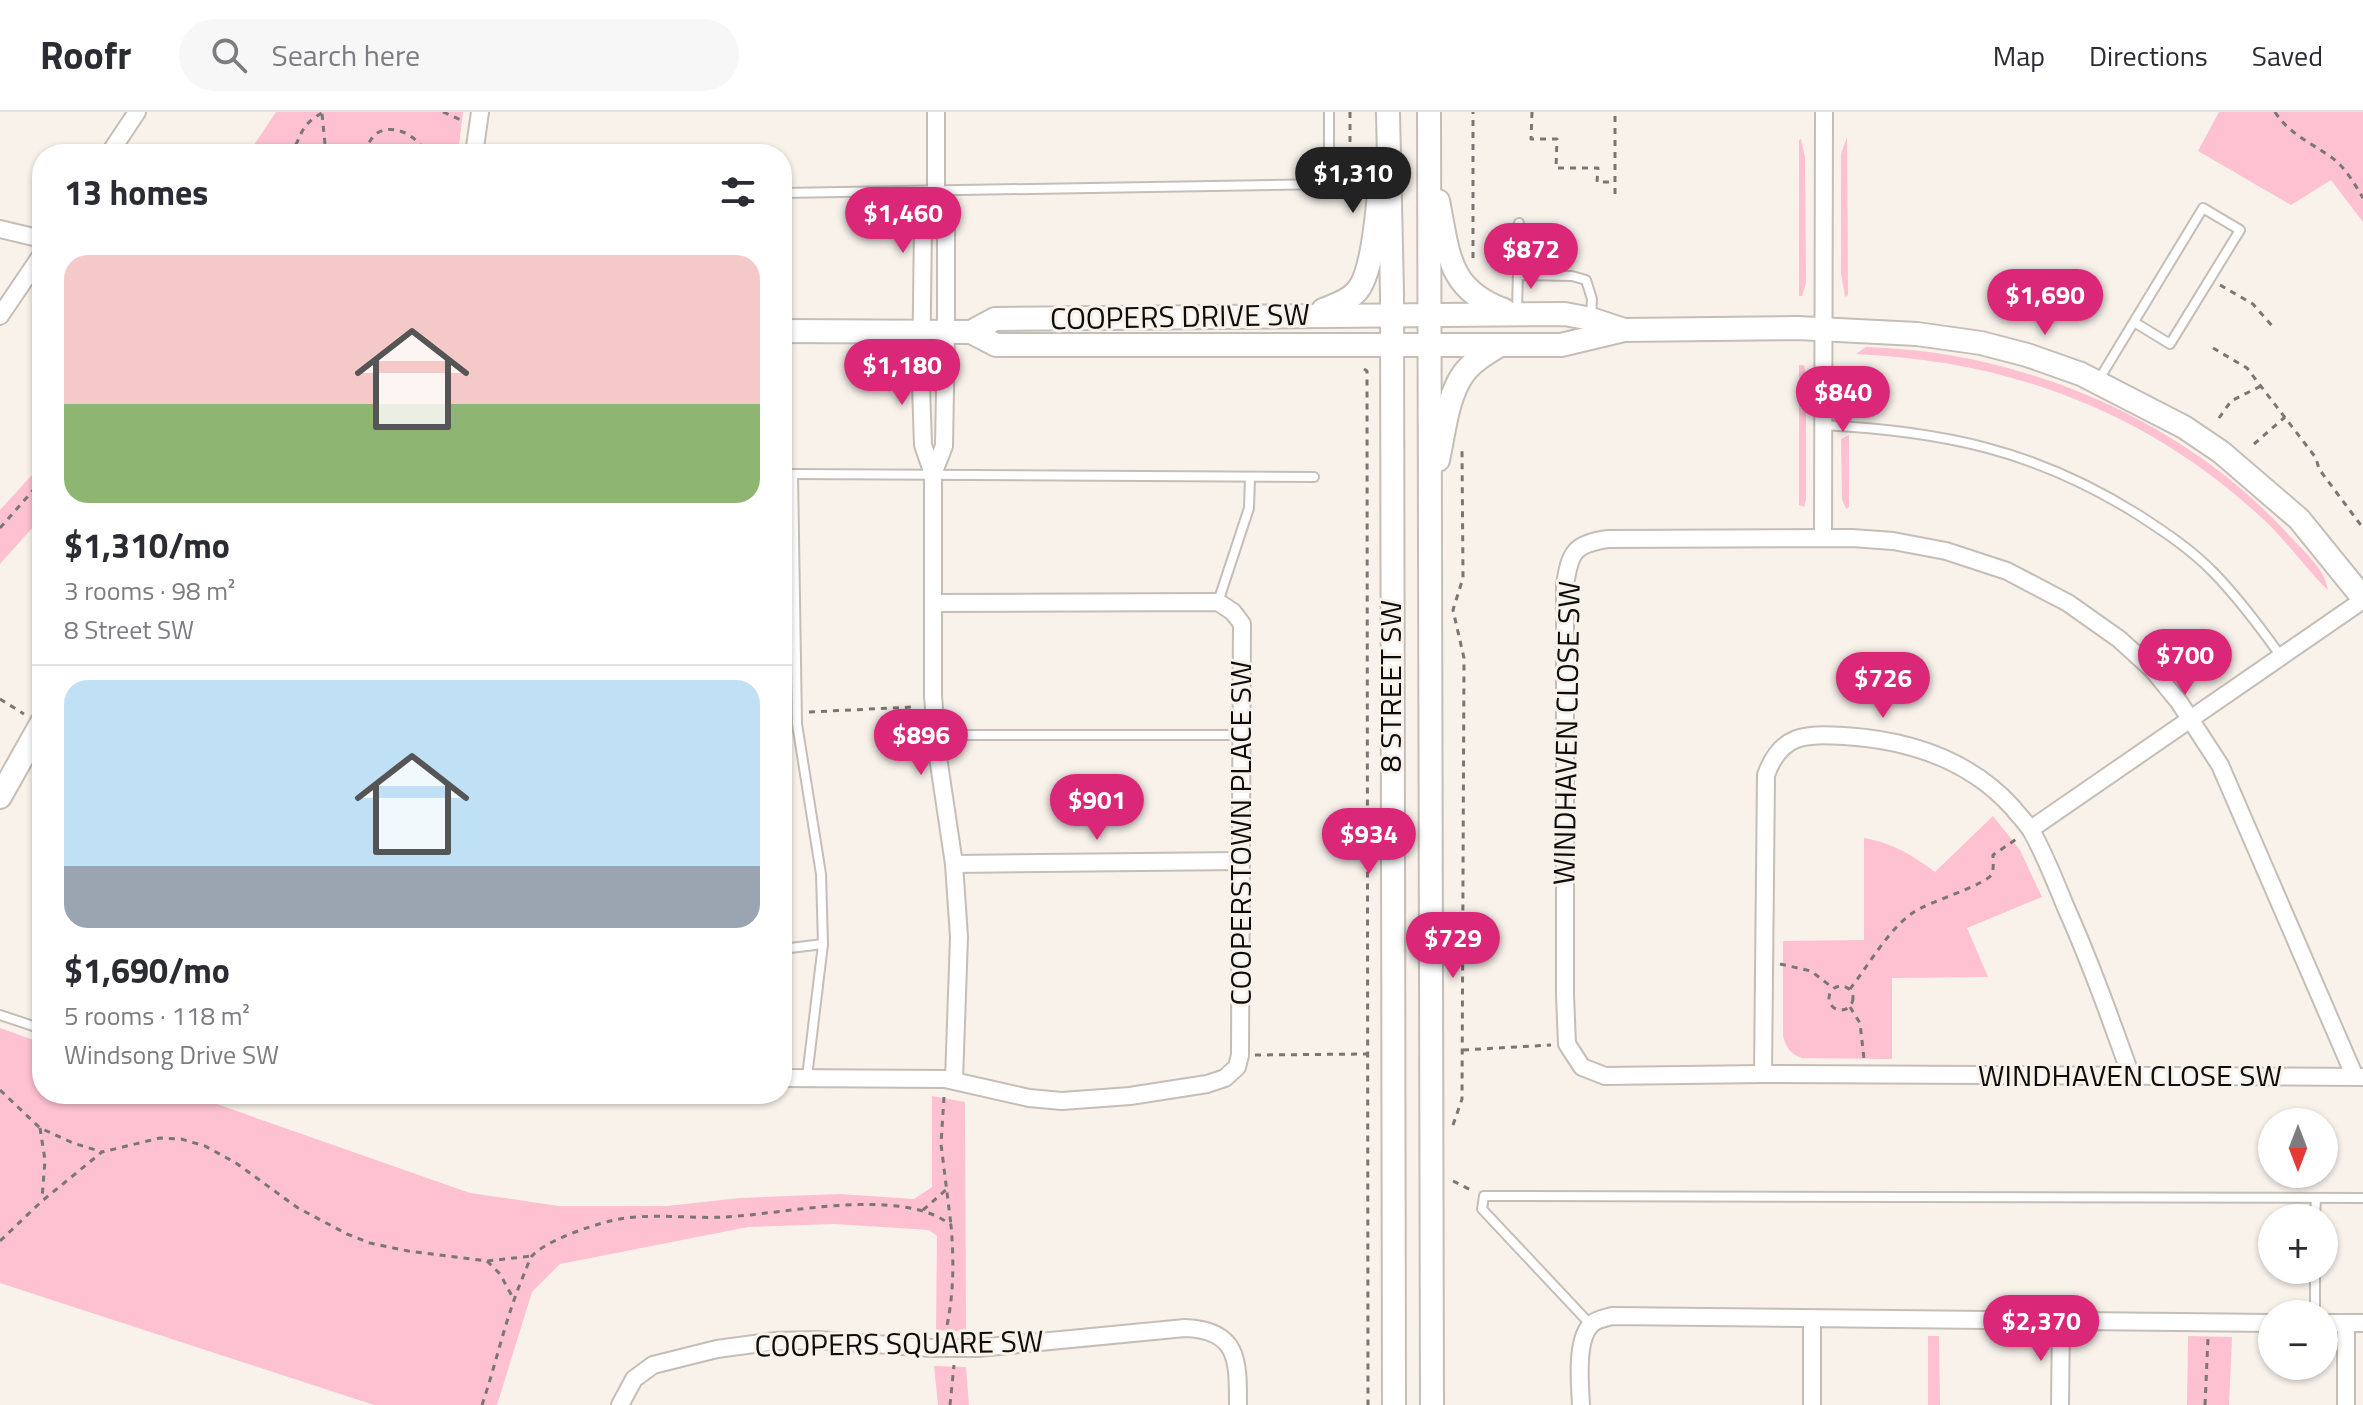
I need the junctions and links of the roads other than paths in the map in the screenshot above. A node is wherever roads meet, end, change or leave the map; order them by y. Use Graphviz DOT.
graph roads {
  1 [pos="137,112"];
  2 [pos="480,112"];
  3 [pos="936,112"];
  4 [pos="1329,112"];
  5 [pos="1388,112"];
  6 [pos="1429,112"];
  7 [pos="1824,112"];
  8 [pos="116,144"];
  9 [pos="475,144"];
  10 [pos="1429,157"];
  11 [pos="936,189"];
  12 [pos="792,193"];
  13 [pos="1519,223"];
  14 [pos="0,229"];
  15 [pos="32,237"];
  16 [pos="32,269"];
  17 [pos="1518,275"];
  18 [pos="1392,314"];
  19 [pos="1429,314"];
  20 [pos="1517,314"];
  21 [pos="1307,315"];
  22 [pos="0,316"];
  23 [pos="2134,322"];
  24 [pos="1591,329"];
  25 [pos="1823,329"];
  26 [pos="792,331"];
  27 [pos="922,331"];
  28 [pos="946,332"];
  29 [pos="971,332"];
  30 [pos="1500,345"];
  31 [pos="1392,346"];
  32 [pos="1429,346"];
  33 [pos="2097,382"];
  34 [pos="1823,425"];
  35 [pos="793,474"];
  36 [pos="933,474"];
  37 [pos="1250,477"];
  38 [pos="1314,477"];
  39 [pos="1429,505"];
  40 [pos="1823,538"];
  41 [pos="2363,599"];
  42 [pos="1218,602"];
  43 [pos="933,603"];
  44 [pos="2280,655"];
  45 [pos="2190,718"];
  46 [pos="936,735"];
  47 [pos="1242,735"];
  48 [pos="32,739"];
  49 [pos="0,797"];
  50 [pos="2031,829"];
  51 [pos="1241,861"];
  52 [pos="954,864"];
  53 [pos="823,944"];
  54 [pos="792,948"];
  55 [pos="0,1015"];
  56 [pos="32,1026"];
  57 [pos="1763,1074"];
  58 [pos="2131,1076"];
  59 [pos="807,1077"];
  60 [pos="2359,1077"];
  61 [pos="792,1078"];
  62 [pos="950,1080"];
  63 [pos="2316,1198"];
  64 [pos="2363,1198"];
  65 [pos="2316,1204"];
  66 [pos="1812,1319"];
  67 [pos="2061,1321"];
  68 [pos="2258,1323"];
  69 [pos="2355,1323"];
  70 [pos="1591,1325"];
  71 [pos="620,1405"];
  72 [pos="1238,1405"];
  73 [pos="1394,1405"];
  74 [pos="1432,1405"];
  75 [pos="1581,1405"];
  76 [pos="1812,1405"];
  77 [pos="2060,1405"];
  78 [pos="2346,1405"];
  1 -- 8 [label="street"];
  2 -- 9 [label="street"];
  3 -- 11 [label="street"];
  4 -- 11 [label="lane"];
  5 -- 18 [label="main road, 8 STREET SW"];
  5 -- 21 [label="main road"];
  6 -- 10 [label="main road, 8 STREET SW"];
  7 -- 25 [label="street"];
  10 -- 19 [label="main road, 8 STREET SW"];
  10 -- 20 [label="main road"];
  11 -- 12 [label="lane"];
  11 -- 27 [label="street"];
  11 -- 28 [label="street"];
  13 -- 17 [label="lane"];
  14 -- 15 [label="street"];
  16 -- 22 [label="street"];
  17 -- 20 [label="lane"];
  17 -- 24 [label="lane"];
  18 -- 19 [label="main road, COOPERS DRIVE SW"];
  18 -- 21 [label="main road, COOPERS DRIVE SW"];
  18 -- 31 [label="main road, 8 STREET SW"];
  19 -- 20 [label="main road, COOPERS DRIVE SW"];
  19 -- 32 [label="main road, 8 STREET SW"];
  20 -- 24 [label="main road, COOPERS DRIVE SW"];
  21 -- 29 [label="main road, COOPERS DRIVE SW"];
  23 -- 23 [label="lane"];
  23 -- 33 [label="lane"];
  24 -- 25 [label="main road, COOPERS DRIVE SW"];
  24 -- 30 [label="main road, COOPERS DRIVE SW"];
  25 -- 33 [label="main road, COOPERS DRIVE SW"];
  25 -- 34 [label="street"];
  26 -- 27 [label="main road, COOPERS DRIVE SW"];
  27 -- 28 [label="main road, COOPERS DRIVE SW"];
  27 -- 36 [label="street"];
  28 -- 29 [label="main road, COOPERS DRIVE SW"];
  28 -- 36 [label="street"];
  29 -- 31 [label="main road, COOPERS DRIVE SW"];
  30 -- 32 [label="main road, COOPERS DRIVE SW"];
  30 -- 39 [label="main road"];
  31 -- 32 [label="main road, COOPERS DRIVE SW"];
  31 -- 73 [label="main road, 8 STREET SW"];
  32 -- 39 [label="main road, 8 STREET SW"];
  33 -- 41 [label="main road, COOPERS DRIVE SW"];
  34 -- 40 [label="street"];
  34 -- 44 [label="lane"];
  35 -- 36 [label="lane"];
  35 -- 53 [label="lane"];
  36 -- 37 [label="lane"];
  36 -- 43 [label="street"];
  37 -- 38 [label="lane"];
  37 -- 42 [label="lane"];
  39 -- 74 [label="main road, 8 STREET SW"];
  40 -- 45 [label="street, WINDHAVEN CLOSE SW"];
  40 -- 57 [label="street, WINDHAVEN CLOSE SW"];
  41 -- 44 [label="street"];
  42 -- 43 [label="street"];
  42 -- 47 [label="street, COOPERSTOWN PLACE SW"];
  43 -- 46 [label="street"];
  44 -- 45 [label="street"];
  45 -- 50 [label="street"];
  45 -- 60 [label="street, WINDHAVEN CLOSE SW"];
  46 -- 47 [label="lane"];
  46 -- 52 [label="street"];
  47 -- 51 [label="street, COOPERSTOWN PLACE SW"];
  48 -- 49 [label="main road"];
  50 -- 57 [label="street"];
  50 -- 58 [label="street"];
  51 -- 52 [label="street"];
  51 -- 62 [label="street, COOPERSTOWN PLACE SW"];
  52 -- 62 [label="street"];
  53 -- 54 [label="lane"];
  53 -- 59 [label="lane"];
  55 -- 56 [label="lane"];
  57 -- 58 [label="street, WINDHAVEN CLOSE SW"];
  58 -- 60 [label="street, WINDHAVEN CLOSE SW"];
  59 -- 61 [label="street"];
  59 -- 62 [label="street"];
  63 -- 64 [label="lane"];
  63 -- 65 [label="lane"];
  63 -- 70 [label="lane"];
  66 -- 67 [label="street"];
  66 -- 70 [label="street"];
  66 -- 76 [label="street"];
  67 -- 68 [label="street"];
  67 -- 77 [label="street"];
  69 -- 78 [label="street"];
  70 -- 75 [label="street"];
  71 -- 72 [label="street, COOPERS SQUARE SW"];
}
